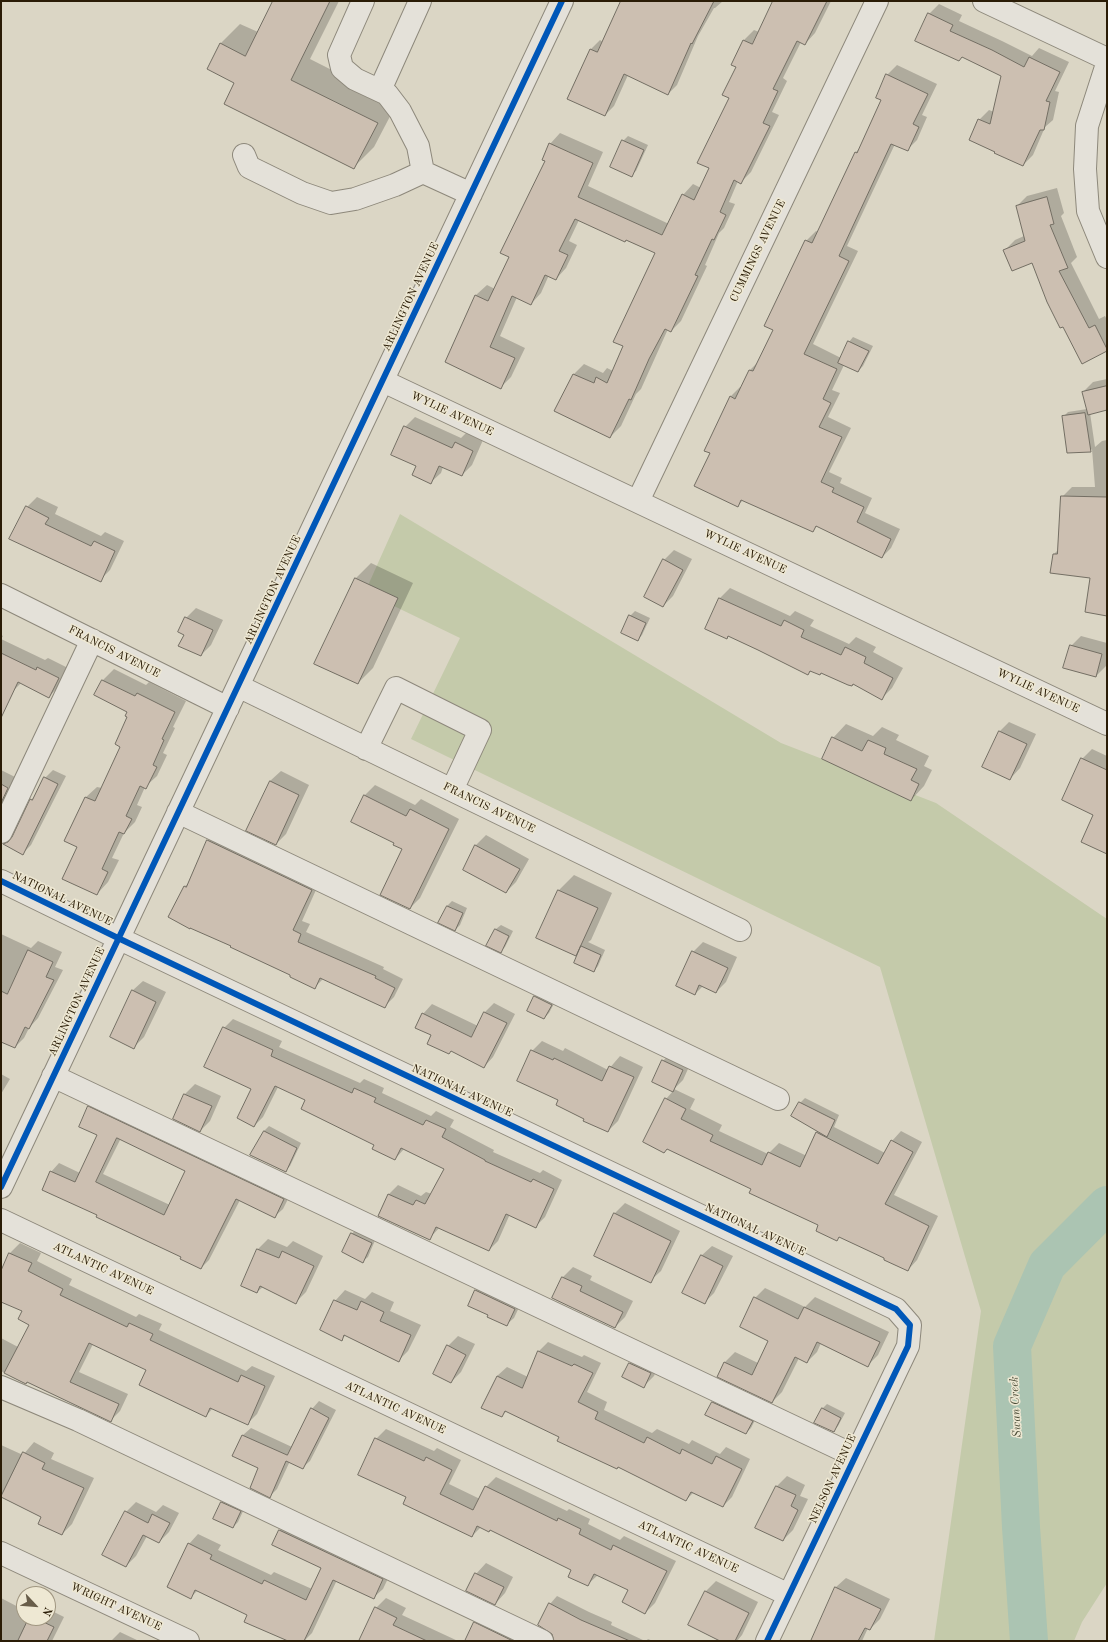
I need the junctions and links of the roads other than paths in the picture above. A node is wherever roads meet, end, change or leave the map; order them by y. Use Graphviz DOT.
graph roads {
  1 [pos="363,1"];
  2 [pos="420,1"];
  3 [pos="562,1"];
  4 [pos="877,1"];
  5 [pos="984,1"];
  6 [pos="1107,59"];
  7 [pos="1107,64"];
  8 [pos="380,90"];
  9 [pos="244,155"];
  10 [pos="423,172"];
  11 [pos="471,194"];
  12 [pos="1107,257"];
  13 [pos="382,381"];
  14 [pos="638,502"];
  15 [pos="1,595"];
  16 [pos="92,640"];
  17 [pos="238,686"];
  18 [pos="228,708"];
  19 [pos="1107,724"];
  20 [pos="366,749"];
  21 [pos="452,790"];
  22 [pos="178,812"];
  23 [pos="1,832"];
  24 [pos="1,880"];
  25 [pos="740,930"];
  26 [pos="118,938"];
  27 [pos="53,1076"];
  28 [pos="778,1099"];
  29 [pos="1,1187"];
  30 [pos="1,1220"];
  31 [pos="910,1325"];
  32 [pos="1,1387"];
  33 [pos="855,1456"];
  34 [pos="1,1553"];
  35 [pos="789,1595"];
  36 [pos="188,1641"];
  37 [pos="542,1641"];
  38 [pos="768,1641"];
  1 -- 8 [label="street"];
  2 -- 8 [label="street"];
  3 -- 11 [label="street, ARLINGTON AVENUE"];
  4 -- 14 [label="street, CUMMINGS AVENUE"];
  5 -- 6 [label="street"];
  7 -- 12 [label="street"];
  8 -- 10 [label="street"];
  9 -- 10 [label="street"];
  10 -- 11 [label="street"];
  11 -- 13 [label="street, ARLINGTON AVENUE"];
  13 -- 14 [label="street, WYLIE AVENUE"];
  13 -- 17 [label="street, ARLINGTON AVENUE"];
  14 -- 19 [label="street, WYLIE AVENUE"];
  15 -- 16 [label="street, FRANCIS AVENUE"];
  16 -- 18 [label="street, FRANCIS AVENUE"];
  16 -- 23 [label="street"];
  17 -- 18 [label="street, ARLINGTON AVENUE"];
  17 -- 20 [label="street, FRANCIS AVENUE"];
  18 -- 22 [label="street, ARLINGTON AVENUE"];
  20 -- 21 [label="street, FRANCIS AVENUE"];
  20 -- 21 [label="street"];
  21 -- 25 [label="street, FRANCIS AVENUE"];
  22 -- 26 [label="street, ARLINGTON AVENUE"];
  22 -- 28 [label="street"];
  24 -- 26 [label="street, NATIONAL AVENUE"];
  26 -- 27 [label="street, ARLINGTON AVENUE"];
  26 -- 31 [label="street, NATIONAL AVENUE"];
  27 -- 29 [label="street, ARLINGTON AVENUE"];
  27 -- 33 [label="street"];
  30 -- 35 [label="street, ATLANTIC AVENUE"];
  31 -- 33 [label="street, NELSON AVENUE"];
  32 -- 37 [label="street"];
  33 -- 35 [label="street, NELSON AVENUE"];
  34 -- 36 [label="street, WRIGHT AVENUE"];
  35 -- 38 [label="street, NELSON AVENUE"];
}
